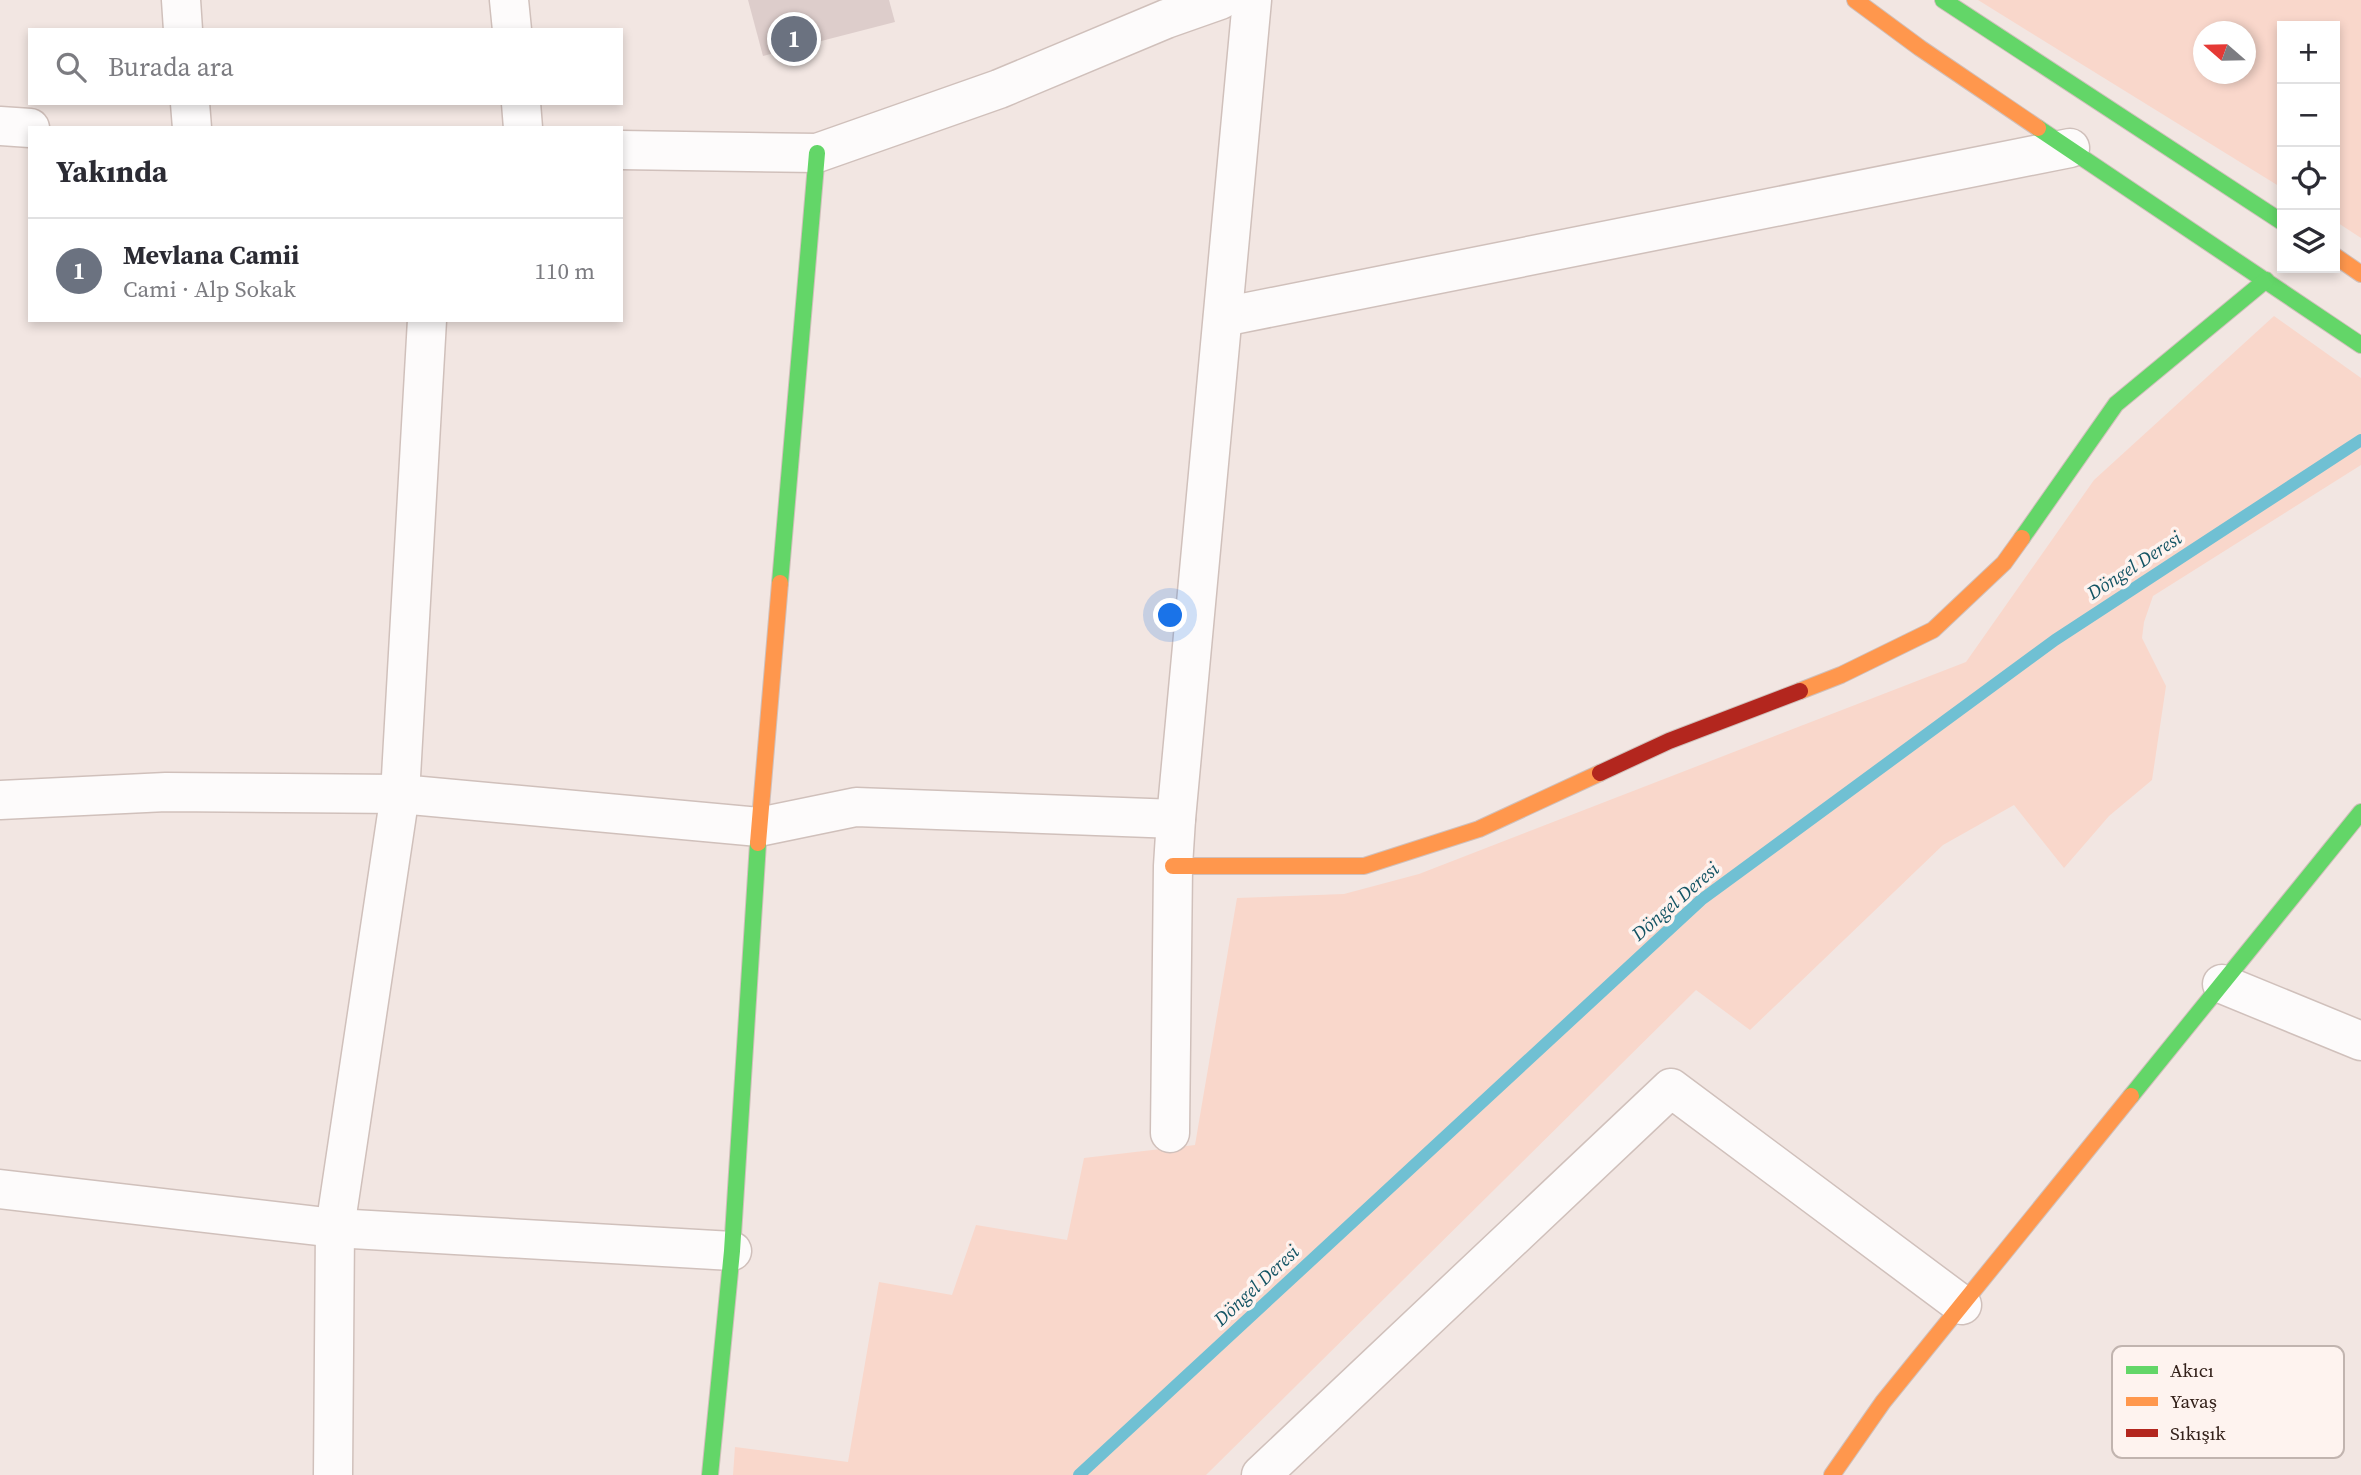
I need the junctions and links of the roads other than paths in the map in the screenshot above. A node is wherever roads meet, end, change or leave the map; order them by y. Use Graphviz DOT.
graph roads {
  1 [pos="181,0"];
  2 [pos="509,0"];
  3 [pos="1220,0"];
  4 [pos="1252,0"];
  5 [pos="1855,0"];
  6 [pos="1943,0"];
  7 [pos="183,28"];
  8 [pos="512,28"];
  9 [pos="190,105"];
  10 [pos="521,105"];
  11 [pos="192,126"];
  12 [pos="523,126"];
  13 [pos="0,127"];
  14 [pos="28,128"];
  15 [pos="2070,148"];
  16 [pos="623,150"];
  17 [pos="817,153"];
  18 [pos="2277,219"];
  19 [pos="2340,259"];
  20 [pos="2361,274"];
  21 [pos="2266,280"];
  22 [pos="1223,317"];
  23 [pos="427,322"];
  24 [pos="2361,345"];
  25 [pos="400,794"];
  26 [pos="0,800"];
  27 [pos="2361,812"];
  28 [pos="1176,820"];
  29 [pos="759,827"];
  30 [pos="1173,866"];
  31 [pos="2222,984"];
  32 [pos="2361,1041"];
  33 [pos="1170,1133"];
  34 [pos="0,1189"];
  35 [pos="335,1227"];
  36 [pos="732,1251"];
  37 [pos="1962,1305"];
  38 [pos="333,1475"];
  39 [pos="710,1475"];
  40 [pos="1261,1475"];
  41 [pos="1832,1475"];
  1 -- 7 [label="street"];
  2 -- 8 [label="street"];
  3 -- 17 [label="street"];
  4 -- 22 [label="street"];
  5 -- 15 [label="street"];
  6 -- 18 [label="street"];
  9 -- 11 [label="street"];
  10 -- 12 [label="street"];
  13 -- 14 [label="street"];
  15 -- 21 [label="street"];
  15 -- 22 [label="street"];
  16 -- 17 [label="street"];
  17 -- 29 [label="street"];
  19 -- 20 [label="street"];
  21 -- 24 [label="street"];
  21 -- 30 [label="street"];
  22 -- 28 [label="street"];
  23 -- 25 [label="street"];
  25 -- 26 [label="street"];
  25 -- 29 [label="street"];
  25 -- 35 [label="street"];
  27 -- 31 [label="street"];
  28 -- 29 [label="street"];
  28 -- 30 [label="street"];
  29 -- 36 [label="street"];
  30 -- 33 [label="street"];
  31 -- 32 [label="street"];
  31 -- 37 [label="street"];
  34 -- 35 [label="street"];
  35 -- 36 [label="street"];
  35 -- 38 [label="street"];
  36 -- 39 [label="street"];
  37 -- 40 [label="street"];
  37 -- 41 [label="street"];
}
